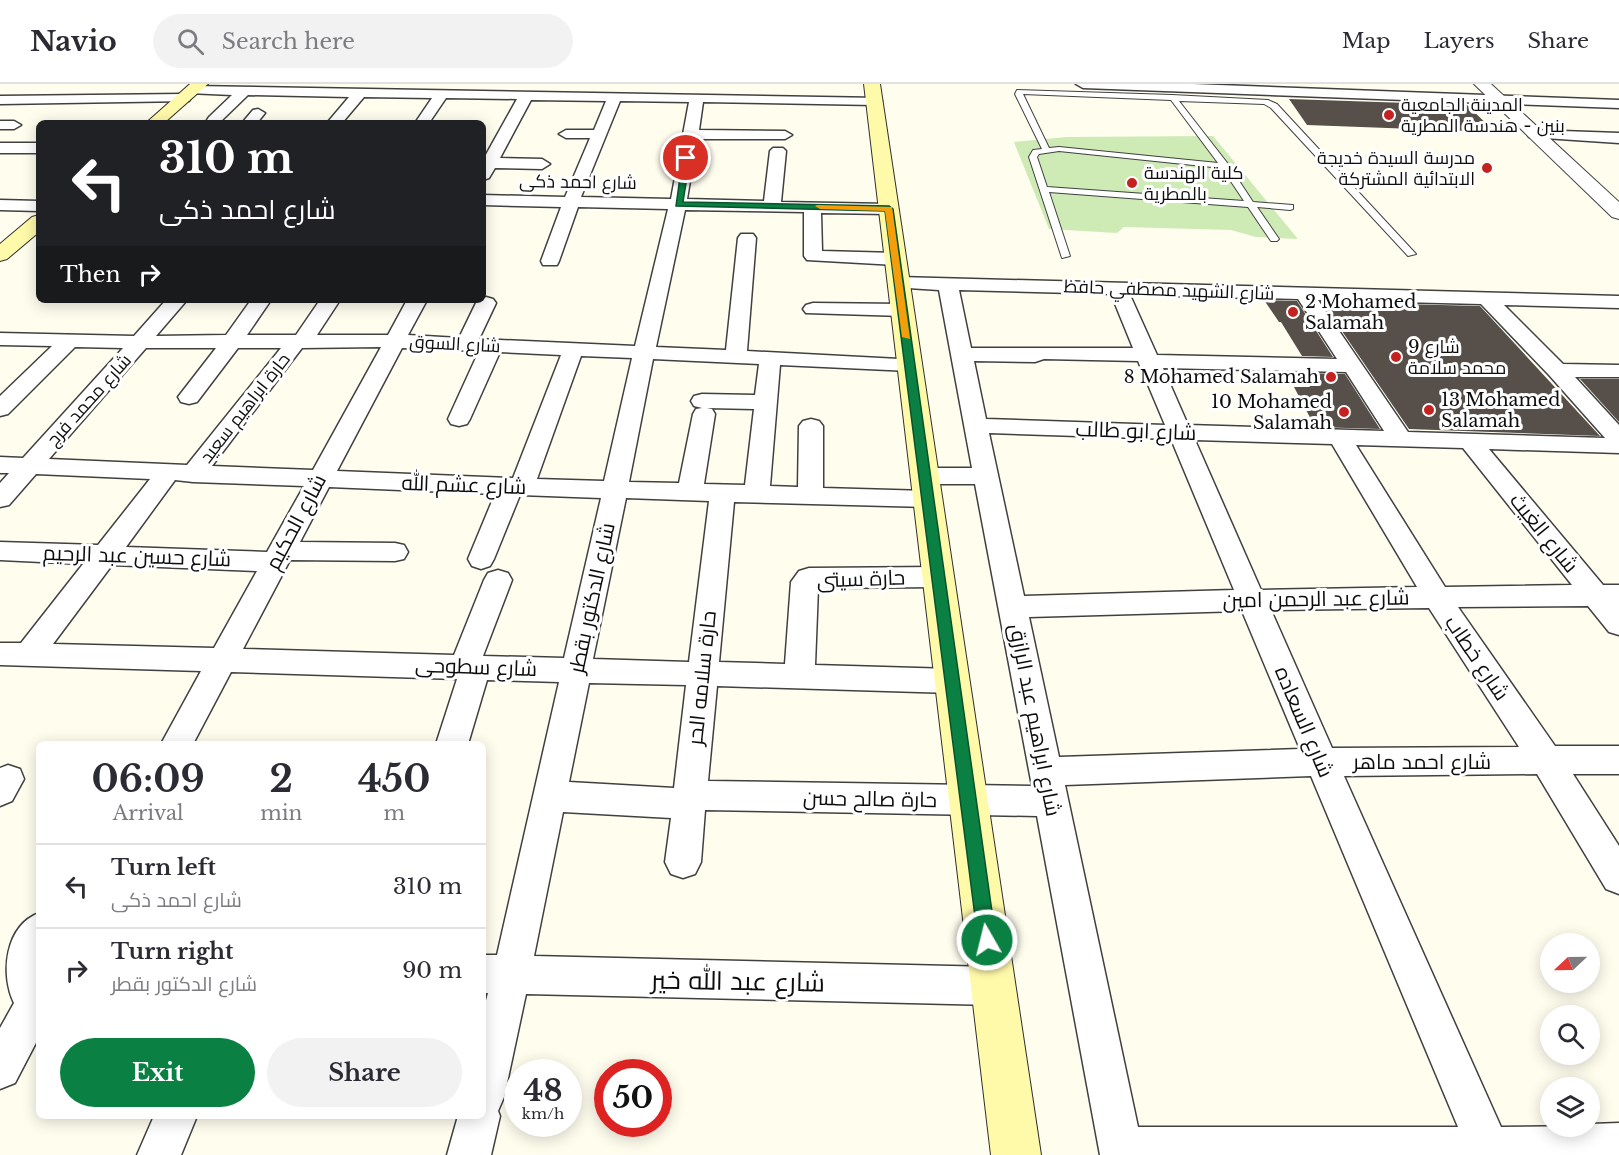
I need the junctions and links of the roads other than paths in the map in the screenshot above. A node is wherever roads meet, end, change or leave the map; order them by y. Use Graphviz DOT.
graph roads {
  1 [pos="97,84"];
  2 [pos="124,84"];
  3 [pos="811,84"];
  4 [pos="1083,84"];
  5 [pos="1392,84"];
  6 [pos="1482,84"];
  7 [pos="254,88"];
  8 [pos="344,88"];
  9 [pos="412,89"];
  10 [pos="469,89"];
  11 [pos="586,90"];
  12 [pos="193,91"];
  13 [pos="1146,91"];
  14 [pos="1588,91"];
  15 [pos="2,93"];
  16 [pos="360,93"];
  17 [pos="874,93"];
  18 [pos="442,94"];
  19 [pos="712,94"];
  20 [pos="526,95"];
  21 [pos="1108,95"];
  22 [pos="1402,96"];
  23 [pos="615,97"];
  24 [pos="1158,97"];
  25 [pos="1172,98"];
  26 [pos="75,99"];
  27 [pos="99,99"];
  28 [pos="811,100"];
  29 [pos="1499,101"];
  30 [pos="1604,104"];
  31 [pos="1619,104"];
  32 [pos="72,115"];
  33 [pos="158,120"];
  34 [pos="214,120"];
  35 [pos="337,120"];
  36 [pos="424,120"];
  37 [pos="566,134"];
  38 [pos="600,134"];
  39 [pos="690,134"];
  40 [pos="1534,134"];
  41 [pos="785,135"];
  42 [pos="1619,138"];
  43 [pos="0,148"];
  44 [pos="36,148"];
  45 [pos="1046,149"];
  46 [pos="778,151"];
  47 [pos="543,164"];
  48 [pos="1225,166"];
  49 [pos="486,169"];
  50 [pos="1044,189"];
  51 [pos="486,200"];
  52 [pos="570,202"];
  53 [pos="678,204"];
  54 [pos="0,205"];
  55 [pos="36,206"];
  56 [pos="772,206"];
  57 [pos="812,206"];
  58 [pos="1254,206"];
  59 [pos="1290,207"];
  60 [pos="889,209"];
  61 [pos="1619,213"];
  62 [pos="36,224"];
  63 [pos="747,238"];
  64 [pos="1274,239"];
  65 [pos="1411,254"];
  66 [pos="0,255"];
  67 [pos="1065,256"];
  68 [pos="550,261"];
  69 [pos="899,284"];
  70 [pos="948,285"];
  71 [pos="1118,289"];
  72 [pos="1304,294"];
  73 [pos="1486,298"];
  74 [pos="1619,302"];
  75 [pos="174,303"];
  76 [pos="259,303"];
  77 [pos="328,303"];
  78 [pos="415,303"];
  79 [pos="486,303"];
  80 [pos="813,309"];
  81 [pos="0,339"];
  82 [pos="70,340"];
  83 [pos="395,341"];
  84 [pos="140,342"];
  85 [pos="232,342"];
  86 [pos="299,342"];
  87 [pos="466,344"];
  88 [pos="492,346"];
  89 [pos="573,350"];
  90 [pos="644,353"];
  91 [pos="962,354"];
  92 [pos="736,357"];
  93 [pos="1147,358"];
  94 [pos="770,359"];
  95 [pos="910,365"];
  96 [pos="1352,366"];
  97 [pos="1557,370"];
  98 [pos="1619,371"];
  99 [pos="189,397"];
  100 [pos="765,402"];
  101 [pos="0,409"];
  102 [pos="459,419"];
  103 [pos="811,426"];
  104 [pos="976,426"];
  105 [pos="1179,432"];
  106 [pos="1339,437"];
  107 [pos="1401,439"];
  108 [pos="1619,439"];
  109 [pos="1469,441"];
  110 [pos="1619,446"];
  111 [pos="0,465"];
  112 [pos="29,467"];
  113 [pos="181,473"];
  114 [pos="986,476"];
  115 [pos="319,479"];
  116 [pos="517,487"];
  117 [pos="927,488"];
  118 [pos="614,490"];
  119 [pos="690,493"];
  120 [pos="722,493"];
  121 [pos="757,494"];
  122 [pos="810,496"];
  123 [pos="0,499"];
  124 [pos="0,551"];
  125 [pos="395,552"];
  126 [pos="105,555"];
  127 [pos="278,556"];
  128 [pos="939,577"];
  129 [pos="1607,596"];
  130 [pos="1437,598"];
  131 [pos="1251,600"];
  132 [pos="1012,608"];
  133 [pos="1619,624"];
  134 [pos="14,654"];
  135 [pos="222,660"];
  136 [pos="470,667"];
  137 [pos="576,670"];
  138 [pos="703,674"];
  139 [pos="800,676"];
  140 [pos="952,681"];
  141 [pos="179,741"];
  142 [pos="453,741"];
  143 [pos="1619,760"];
  144 [pos="1320,762"];
  145 [pos="1547,762"];
  146 [pos="1048,786"];
  147 [pos="549,796"];
  148 [pos="689,800"];
  149 [pos="968,801"];
  150 [pos="683,862"];
  151 [pos="1619,877"];
  152 [pos="22,940"];
  153 [pos="497,975"];
  154 [pos="993,986"];
  155 [pos="36,995"];
  156 [pos="36,1002"];
  157 [pos="0,1068"];
  158 [pos="486,1071"];
  159 [pos="175,1119"];
  160 [pos="478,1119"];
  161 [pos="1619,1145"];
  162 [pos="1121,1152"];
  163 [pos="1489,1152"];
  164 [pos="159,1155"];
  165 [pos="470,1155"];
  166 [pos="1016,1155"];
  1 -- 26 [label="street"];
  2 -- 27 [label="street"];
  3 -- 28 [label="street"];
  4 -- 13 [label="street"];
  5 -- 22 [label="street"];
  6 -- 29 [label="street"];
  7 -- 8 [label="street"];
  7 -- 12 [label="street"];
  7 -- 34 [label="street"];
  8 -- 16 [label="street"];
  9 -- 16 [label="street"];
  9 -- 18 [label="street"];
  10 -- 18 [label="street"];
  10 -- 20 [label="street"];
  11 -- 20 [label="street"];
  11 -- 23 [label="street"];
  12 -- 27 [label="street"];
  12 -- 33 [label="main road"];
  13 -- 21 [label="lane"];
  13 -- 22 [label="street"];
  13 -- 24 [label="lane"];
  14 -- 30 [label="street"];
  15 -- 26 [label="street"];
  16 -- 35 [label="street"];
  17 -- 28 [label="street"];
  17 -- 60 [label="main road"];
  18 -- 36 [label="street"];
  19 -- 23 [label="street"];
  19 -- 28 [label="street"];
  19 -- 39 [label="street, شارع الدكتور بقطر"];
  20 -- 49 [label="street"];
  21 -- 24 [label="lane"];
  21 -- 45 [label="lane"];
  22 -- 29 [label="street"];
  23 -- 38 [label="street"];
  24 -- 25 [label="lane"];
  25 -- 48 [label="lane"];
  25 -- 65 [label="lane"];
  26 -- 27 [label="street"];
  27 -- 32 [label="street"];
  29 -- 30 [label="street"];
  29 -- 40 [label="street"];
  30 -- 31 [label="street"];
  37 -- 38 [label="street"];
  38 -- 52 [label="street"];
  39 -- 41 [label="street"];
  39 -- 53 [label="street, شارع الدكتور بقطر"];
  40 -- 42 [label="street"];
  40 -- 61 [label="street"];
  43 -- 44 [label="street"];
  45 -- 48 [label="lane"];
  45 -- 50 [label="lane"];
  46 -- 56 [label="street"];
  47 -- 49 [label="street"];
  48 -- 58 [label="lane"];
  50 -- 58 [label="lane"];
  50 -- 67 [label="lane"];
  51 -- 52 [label="street, شارع احمد ذكى"];
  52 -- 53 [label="street, شارع احمد ذكى"];
  52 -- 68 [label="street"];
  53 -- 56 [label="street, شارع احمد ذكى"];
  53 -- 90 [label="street, شارع الدكتور بقطر"];
  54 -- 55 [label="street"];
  56 -- 57 [label="street, شارع احمد ذكى"];
  57 -- 60 [label="street, شارع احمد ذكى"];
  57 -- 69 [label="street"];
  58 -- 59 [label="lane"];
  58 -- 64 [label="lane"];
  60 -- 69 [label="main road"];
  62 -- 66 [label="main road"];
  63 -- 92 [label="street"];
  69 -- 70 [label="street, شارع الشهيد مصطفي حافظ"];
  69 -- 80 [label="street"];
  69 -- 95 [label="main road"];
  70 -- 71 [label="street, شارع الشهيد مصطفي حافظ"];
  70 -- 91 [label="street, شارع ابراهيم عبد الرازق"];
  71 -- 72 [label="street, شارع الشهيد مصطفي حافظ"];
  71 -- 93 [label="street, شارع السعاده"];
  72 -- 73 [label="street, شارع الشهيد مصطفي حافظ"];
  72 -- 96 [label="street"];
  73 -- 74 [label="street, شارع الشهيد مصطفي حافظ"];
  73 -- 97 [label="street"];
  75 -- 84 [label="street, شارع محمد فرج"];
  76 -- 85 [label="street"];
  77 -- 86 [label="street, حارة ابراهيم سعيد"];
  78 -- 83 [label="street, شارع الحكيم"];
  79 -- 87 [label="street"];
  81 -- 82 [label="street, شارع السوق"];
  82 -- 84 [label="street, شارع السوق"];
  82 -- 101 [label="street"];
  83 -- 86 [label="street, شارع السوق"];
  83 -- 87 [label="street, شارع السوق"];
  83 -- 115 [label="street, شارع الحكيم"];
  84 -- 85 [label="street, شارع السوق"];
  84 -- 112 [label="street, شارع محمد فرج"];
  85 -- 86 [label="street, شارع السوق"];
  85 -- 99 [label="street"];
  86 -- 113 [label="street, حارة ابراهيم سعيد"];
  87 -- 88 [label="street, شارع السوق"];
  88 -- 89 [label="street, شارع السوق"];
  88 -- 102 [label="street"];
  89 -- 90 [label="street, شارع السوق"];
  89 -- 116 [label="street"];
  90 -- 92 [label="street, شارع السوق"];
  90 -- 118 [label="street, شارع الدكتور بقطر"];
  91 -- 93 [label="street"];
  91 -- 104 [label="street, شارع ابراهيم عبد الرازق"];
  92 -- 94 [label="street, شارع السوق"];
  93 -- 96 [label="street"];
  93 -- 105 [label="street, شارع السعاده"];
  94 -- 95 [label="street, شارع السوق"];
  94 -- 100 [label="street"];
  95 -- 117 [label="main road"];
  96 -- 107 [label="street"];
  97 -- 98 [label="street"];
  97 -- 108 [label="street"];
  100 -- 119 [label="street"];
  100 -- 121 [label="street"];
  103 -- 122 [label="street"];
  104 -- 105 [label="street, شارع ابو طالب"];
  104 -- 114 [label="street, شارع ابراهيم عبد الرازق"];
  105 -- 106 [label="street, شارع ابو طالب"];
  105 -- 131 [label="street, شارع السعاده"];
  106 -- 107 [label="street, شارع ابو طالب"];
  106 -- 130 [label="street, شارع خطاب"];
  107 -- 109 [label="street, شارع ابو طالب"];
  109 -- 110 [label="street, شارع ابو طالب"];
  109 -- 129 [label="street, شارع الغيث"];
  111 -- 112 [label="street, شارع عشم الله"];
  112 -- 113 [label="street, شارع عشم الله"];
  112 -- 123 [label="street, شارع محمد فرج"];
  113 -- 115 [label="street, شارع عشم الله"];
  113 -- 126 [label="street, حارة ابراهيم سعيد"];
  114 -- 117 [label="street, شارع عشم الله"];
  114 -- 132 [label="street, شارع ابراهيم عبد الرازق"];
  115 -- 116 [label="street, شارع عشم الله"];
  115 -- 127 [label="street, شارع الحكيم"];
  116 -- 118 [label="street, شارع عشم الله"];
  116 -- 136 [label="street"];
  117 -- 122 [label="street, شارع عشم الله"];
  117 -- 128 [label="main road"];
  118 -- 119 [label="street, شارع عشم الله"];
  118 -- 137 [label="street, شارع الدكتور بقطر"];
  119 -- 120 [label="street, شارع عشم الله"];
  120 -- 121 [label="street, شارع عشم الله"];
  120 -- 138 [label="street, حارة سلامه الحر"];
  121 -- 122 [label="street, شارع عشم الله"];
  124 -- 126 [label="street, شارع حسين عبد الرحيم"];
  125 -- 127 [label="street, شارع حسين عبد الرحيم"];
  126 -- 127 [label="street, شارع حسين عبد الرحيم"];
  126 -- 134 [label="street, حارة ابراهيم سعيد"];
  127 -- 135 [label="street, شارع الحكيم"];
  128 -- 139 [label="street, حارة سيتى"];
  128 -- 140 [label="main road"];
  129 -- 130 [label="street, شارع عبد الرحمن امين"];
  129 -- 133 [label="street, شارع الغيث"];
  130 -- 131 [label="street, شارع عبد الرحمن امين"];
  130 -- 145 [label="street, شارع خطاب"];
  131 -- 132 [label="street, شارع عبد الرحمن امين"];
  131 -- 144 [label="street, شارع السعاده"];
  132 -- 146 [label="street, شارع ابراهيم عبد الرازق"];
  134 -- 135 [label="street, شارع سطوحى"];
  135 -- 136 [label="street, شارع سطوحى"];
  135 -- 141 [label="street, شارع الحكيم"];
  136 -- 137 [label="street, شارع سطوحى"];
  136 -- 142 [label="street"];
  137 -- 138 [label="street, شارع سطوحى"];
  137 -- 147 [label="street, شارع الدكتور بقطر"];
  138 -- 139 [label="street, شارع سطوحى"];
  138 -- 148 [label="street, حارة سلامه الحر"];
  139 -- 140 [label="street, شارع سطوحى"];
  140 -- 149 [label="main road"];
  143 -- 145 [label="street, شارع احمد ماهر"];
  144 -- 145 [label="street, شارع احمد ماهر"];
  144 -- 146 [label="street, شارع احمد ماهر"];
  144 -- 163 [label="street, شارع السعاده"];
  145 -- 151 [label="street, شارع خطاب"];
  146 -- 149 [label="street, حارة صالح حسن"];
  146 -- 162 [label="street, شارع ابراهيم عبد الرازق"];
  147 -- 148 [label="street, حارة صالح حسن"];
  147 -- 153 [label="street, شارع الدكتور بقطر"];
  148 -- 149 [label="street, حارة صالح حسن"];
  148 -- 150 [label="street, حارة سلامه الحر"];
  149 -- 154 [label="main road"];
  152 -- 155 [label="street"];
  153 -- 154 [label="street, شارع عبد الله خير"];
  153 -- 158 [label="street, شارع الدكتور بقطر"];
  154 -- 166 [label="main road"];
  156 -- 157 [label="street"];
  159 -- 164 [label="street"];
  160 -- 165 [label="street"];
  161 -- 163 [label="street"];
  162 -- 163 [label="street"];
}
